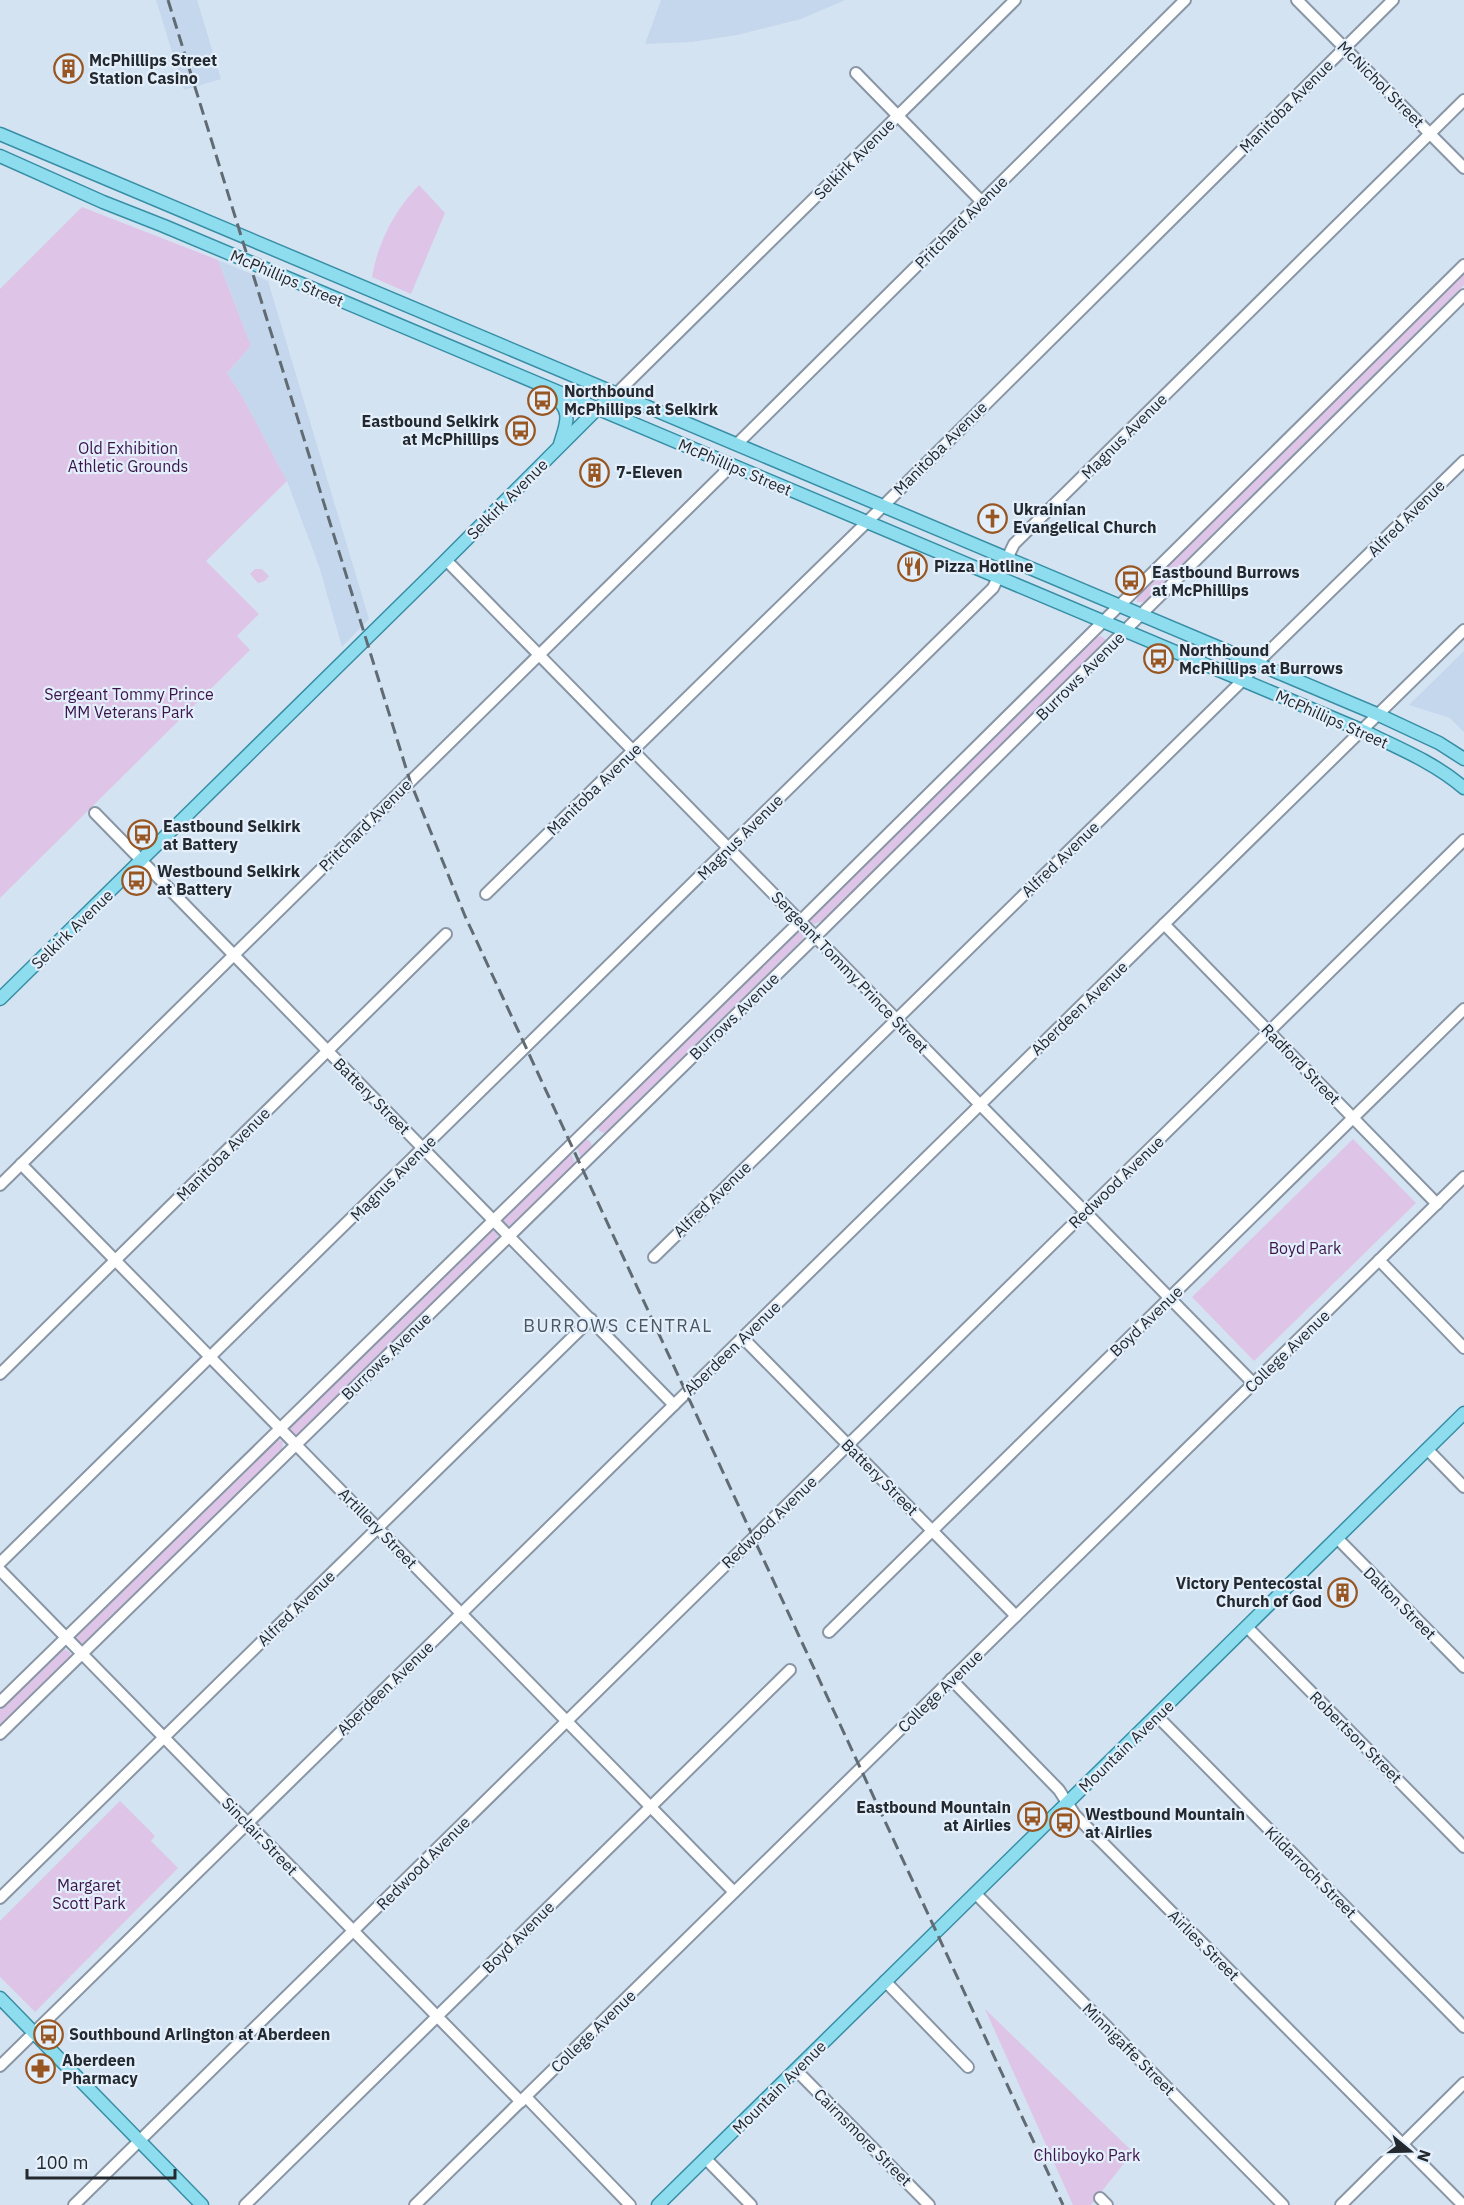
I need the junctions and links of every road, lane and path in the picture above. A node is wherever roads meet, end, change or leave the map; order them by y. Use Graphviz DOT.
graph roads {
  1 [pos="1014,0"];
  2 [pos="1185,0"];
  3 [pos="1297,0"];
  4 [pos="1393,0"];
  5 [pos="1345,47"];
  6 [pos="856,73"];
  7 [pos="1464,100"];
  8 [pos="898,115"];
  9 [pos="0,134"];
  10 [pos="1430,134"];
  11 [pos="45,152"];
  12 [pos="0,156"];
  13 [pos="1464,168"];
  14 [pos="37,172"];
  15 [pos="982,202"];
  16 [pos="177,209"];
  17 [pos="164,226"];
  18 [pos="1464,265"];
  19 [pos="1464,295"];
  20 [pos="481,335"];
  21 [pos="473,356"];
  22 [pos="544,386"];
  23 [pos="617,393"];
  24 [pos="597,409"];
  25 [pos="737,444"];
  26 [pos="559,446"];
  27 [pos="1464,461"];
  28 [pos="728,464"];
  29 [pos="882,506"];
  30 [pos="867,522"];
  31 [pos="1006,559"];
  32 [pos="446,560"];
  33 [pos="999,577"];
  34 [pos="1118,606"];
  35 [pos="1141,615"];
  36 [pos="1102,622"];
  37 [pos="1464,630"];
  38 [pos="1126,631"];
  39 [pos="539,655"];
  40 [pos="1257,663"];
  41 [pos="1242,681"];
  42 [pos="1379,715"];
  43 [pos="1361,730"];
  44 [pos="633,751"];
  45 [pos="1464,759"];
  46 [pos="1464,788"];
  47 [pos="95,813"];
  48 [pos="1464,840"];
  49 [pos="729,848"];
  50 [pos="141,861"];
  51 [pos="486,894"];
  52 [pos="800,921"];
  53 [pos="1164,924"];
  54 [pos="446,934"];
  55 [pos="815,937"];
  56 [pos="235,955"];
  57 [pos="0,999"];
  58 [pos="1464,1009"];
  59 [pos="896,1019"];
  60 [pos="1269,1032"];
  61 [pos="328,1051"];
  62 [pos="980,1105"];
  63 [pos="1353,1118"];
  64 [pos="423,1148"];
  65 [pos="21,1164"];
  66 [pos="1464,1177"];
  67 [pos="0,1185"];
  68 [pos="1437,1204"];
  69 [pos="1086,1212"];
  70 [pos="494,1221"];
  71 [pos="510,1236"];
  72 [pos="654,1257"];
  73 [pos="115,1260"];
  74 [pos="1379,1260"];
  75 [pos="1170,1298"];
  76 [pos="591,1319"];
  77 [pos="743,1338"];
  78 [pos="1464,1348"];
  79 [pos="210,1358"];
  80 [pos="0,1374"];
  81 [pos="1254,1383"];
  82 [pos="674,1405"];
  83 [pos="1464,1413"];
  84 [pos="281,1428"];
  85 [pos="296,1444"];
  86 [pos="848,1445"];
  87 [pos="1427,1449"];
  88 [pos="1464,1486"];
  89 [pos="377,1529"];
  90 [pos="932,1530"];
  91 [pos="1337,1538"];
  92 [pos="0,1563"];
  93 [pos="0,1570"];
  94 [pos="461,1614"];
  95 [pos="1016,1616"];
  96 [pos="1247,1627"];
  97 [pos="829,1632"];
  98 [pos="65,1636"];
  99 [pos="82,1654"];
  100 [pos="1464,1667"];
  101 [pos="790,1670"];
  102 [pos="951,1679"];
  103 [pos="0,1702"];
  104 [pos="1157,1716"];
  105 [pos="566,1721"];
  106 [pos="0,1734"];
  107 [pos="163,1738"];
  108 [pos="1067,1803"];
  109 [pos="650,1808"];
  110 [pos="248,1823"];
  111 [pos="1464,1847"];
  112 [pos="734,1892"];
  113 [pos="975,1893"];
  114 [pos="0,1898"];
  115 [pos="353,1931"];
  116 [pos="885,1981"];
  117 [pos="0,1998"];
  118 [pos="438,2016"];
  119 [pos="1464,2027"];
  120 [pos="34,2033"];
  121 [pos="0,2066"];
  122 [pos="968,2067"];
  123 [pos="796,2070"];
  124 [pos="1464,2083"];
  125 [pos="523,2099"];
  126 [pos="139,2140"];
  127 [pos="1401,2145"];
  128 [pos="706,2159"];
  129 [pos="74,2205"];
  130 [pos="202,2205"];
  131 [pos="245,2205"];
  132 [pos="416,2205"];
  133 [pos="630,2205"];
  134 [pos="658,2205"];
  135 [pos="751,2205"];
  136 [pos="929,2205"];
  137 [pos="1283,2205"];
  138 [pos="1341,2205"];
  139 [pos="1463,2205"];
  1 -- 8 [label="street, Selkirk Avenue"];
  2 -- 15 [label="street, Pritchard Avenue"];
  3 -- 5 [label="street, McNichol Street"];
  4 -- 5 [label="street, Manitoba Avenue"];
  5 -- 10 [label="street, McNichol Street"];
  5 -- 29 [label="street, Manitoba Avenue"];
  6 -- 8 [label="street"];
  7 -- 10 [label="street, Magnus Avenue"];
  8 -- 15 [label="street"];
  8 -- 23 [label="street, Selkirk Avenue"];
  9 -- 11 [label="main road, McPhillips Street"];
  10 -- 13 [label="street, McNichol Street"];
  10 -- 31 [label="street, Magnus Avenue"];
  11 -- 14 [label="main road"];
  11 -- 16 [label="main road, McPhillips Street"];
  12 -- 14 [label="main road, McPhillips Street"];
  14 -- 17 [label="main road, McPhillips Street"];
  15 -- 25 [label="street, Pritchard Avenue"];
  16 -- 17 [label="main road"];
  16 -- 20 [label="main road, McPhillips Street"];
  17 -- 21 [label="main road, McPhillips Street"];
  18 -- 34 [label="street, Burrows Avenue"];
  19 -- 35 [label="street, Burrows Avenue"];
  20 -- 21 [label="main road"];
  20 -- 23 [label="main road, McPhillips Street"];
  21 -- 22 [label="main road, McPhillips Street"];
  22 -- 24 [label="main road, McPhillips Street"];
  22 -- 26 [label="main road"];
  23 -- 24 [label="main road, Selkirk Avenue"];
  23 -- 25 [label="main road, McPhillips Street"];
  24 -- 26 [label="main road, Selkirk Avenue"];
  24 -- 28 [label="main road, McPhillips Street"];
  25 -- 29 [label="main road, McPhillips Street"];
  26 -- 32 [label="main road, Selkirk Avenue"];
  27 -- 40 [label="street, Alfred Avenue"];
  28 -- 30 [label="main road, McPhillips Street"];
  28 -- 39 [label="street, Pritchard Avenue"];
  29 -- 30 [label="street, Manitoba Avenue"];
  29 -- 31 [label="main road, McPhillips Street"];
  30 -- 33 [label="main road, McPhillips Street"];
  30 -- 44 [label="street, Manitoba Avenue"];
  31 -- 33 [label="street, Magnus Avenue"];
  31 -- 34 [label="main road, McPhillips Street"];
  32 -- 39 [label="street, Sergeant Tommy Prince Street"];
  32 -- 50 [label="main road, Selkirk Avenue"];
  33 -- 36 [label="main road, McPhillips Street"];
  33 -- 49 [label="street, Magnus Avenue"];
  34 -- 35 [label="main road, McPhillips Street"];
  34 -- 36 [label="street, Burrows Avenue"];
  35 -- 38 [label="street, Burrows Avenue"];
  35 -- 40 [label="main road, McPhillips Street"];
  36 -- 38 [label="main road, McPhillips Street"];
  36 -- 52 [label="street, Burrows Avenue"];
  37 -- 42 [label="street, Aberdeen Avenue"];
  38 -- 41 [label="main road, McPhillips Street"];
  38 -- 55 [label="street, Burrows Avenue"];
  39 -- 44 [label="street, Sergeant Tommy Prince Street"];
  39 -- 56 [label="street, Pritchard Avenue"];
  40 -- 41 [label="street, Alfred Avenue"];
  40 -- 42 [label="main road, McPhillips Street"];
  41 -- 43 [label="main road, McPhillips Street"];
  41 -- 59 [label="street, Alfred Avenue"];
  42 -- 43 [label="street, Aberdeen Avenue"];
  42 -- 45 [label="main road, McPhillips Street"];
  43 -- 46 [label="main road, McPhillips Street"];
  43 -- 53 [label="street, Aberdeen Avenue"];
  44 -- 49 [label="street, Sergeant Tommy Prince Street"];
  44 -- 51 [label="street, Manitoba Avenue"];
  47 -- 50 [label="street, Battery Street"];
  48 -- 60 [label="street, Redwood Avenue"];
  49 -- 52 [label="street, Sergeant Tommy Prince Street"];
  49 -- 64 [label="street, Magnus Avenue"];
  50 -- 56 [label="street, Battery Street"];
  50 -- 57 [label="main road, Selkirk Avenue"];
  52 -- 55 [label="street, Sergeant Tommy Prince Street"];
  52 -- 70 [label="street, Burrows Avenue"];
  53 -- 60 [label="street, Radford Street"];
  53 -- 62 [label="street, Aberdeen Avenue"];
  54 -- 61 [label="street, Manitoba Avenue"];
  55 -- 59 [label="street, Sergeant Tommy Prince Street"];
  55 -- 71 [label="street, Burrows Avenue"];
  56 -- 61 [label="street, Battery Street"];
  56 -- 65 [label="street, Pritchard Avenue"];
  58 -- 63 [label="street, Boyd Avenue"];
  59 -- 62 [label="street, Sergeant Tommy Prince Street"];
  59 -- 72 [label="street, Alfred Avenue"];
  60 -- 63 [label="street, Radford Street"];
  60 -- 69 [label="street, Redwood Avenue"];
  61 -- 64 [label="street, Battery Street"];
  61 -- 73 [label="street, Manitoba Avenue"];
  62 -- 69 [label="street, Sergeant Tommy Prince Street"];
  62 -- 77 [label="street, Aberdeen Avenue"];
  63 -- 68 [label="street, Radford Street"];
  63 -- 75 [label="street, Boyd Avenue"];
  64 -- 70 [label="street, Battery Street"];
  64 -- 79 [label="street, Magnus Avenue"];
  65 -- 67 [label="street, Pritchard Avenue"];
  65 -- 73 [label="street, Artillery Street"];
  66 -- 68 [label="street, College Avenue"];
  68 -- 74 [label="street, College Avenue"];
  69 -- 75 [label="street, Sergeant Tommy Prince Street"];
  69 -- 86 [label="street, Redwood Avenue"];
  70 -- 71 [label="street, Battery Street"];
  70 -- 84 [label="street, Burrows Avenue"];
  71 -- 76 [label="street, Battery Street"];
  71 -- 85 [label="street, Burrows Avenue"];
  73 -- 79 [label="street, Artillery Street"];
  73 -- 80 [label="street, Manitoba Avenue"];
  74 -- 78 [label="street"];
  74 -- 81 [label="street, College Avenue"];
  75 -- 81 [label="street, Sergeant Tommy Prince Street"];
  75 -- 90 [label="street, Boyd Avenue"];
  76 -- 82 [label="street, Battery Street"];
  76 -- 89 [label="street, Alfred Avenue"];
  77 -- 82 [label="street, Aberdeen Avenue"];
  77 -- 86 [label="street, Battery Street"];
  79 -- 84 [label="street, Artillery Street"];
  79 -- 92 [label="street, Magnus Avenue"];
  81 -- 95 [label="street, College Avenue"];
  82 -- 94 [label="street, Aberdeen Avenue"];
  83 -- 87 [label="main road, Mountain Avenue"];
  84 -- 85 [label="street, Artillery Street"];
  84 -- 98 [label="street, Burrows Avenue"];
  85 -- 89 [label="street, Artillery Street"];
  85 -- 99 [label="street, Burrows Avenue"];
  86 -- 90 [label="street, Battery Street"];
  86 -- 105 [label="street, Redwood Avenue"];
  87 -- 88 [label="street"];
  87 -- 91 [label="main road, Mountain Avenue"];
  89 -- 94 [label="street, Artillery Street"];
  89 -- 107 [label="street, Alfred Avenue"];
  90 -- 95 [label="street, Battery Street"];
  90 -- 97 [label="street, Boyd Avenue"];
  91 -- 96 [label="main road, Mountain Avenue"];
  91 -- 100 [label="street, Dalton Street"];
  93 -- 98 [label="street, Sinclair Street"];
  94 -- 105 [label="street, Artillery Street"];
  94 -- 110 [label="street, Aberdeen Avenue"];
  95 -- 102 [label="street, College Avenue"];
  96 -- 104 [label="main road, Mountain Avenue"];
  96 -- 111 [label="street, Robertson Street"];
  98 -- 99 [label="street, Sinclair Street"];
  98 -- 103 [label="street, Burrows Avenue"];
  99 -- 106 [label="street, Burrows Avenue"];
  99 -- 107 [label="street, Sinclair Street"];
  101 -- 109 [label="street, Boyd Avenue"];
  102 -- 108 [label="street, Airlies Street"];
  102 -- 112 [label="street, College Avenue"];
  104 -- 108 [label="main road, Mountain Avenue"];
  104 -- 119 [label="street, Kildarroch Street"];
  105 -- 109 [label="street, Artillery Street"];
  105 -- 115 [label="street, Redwood Avenue"];
  107 -- 110 [label="street, Sinclair Street"];
  107 -- 114 [label="street, Alfred Avenue"];
  108 -- 113 [label="main road, Mountain Avenue"];
  108 -- 127 [label="street, Airlies Street"];
  109 -- 112 [label="street, Artillery Street"];
  109 -- 118 [label="street, Boyd Avenue"];
  110 -- 115 [label="street, Sinclair Street"];
  110 -- 120 [label="street, Aberdeen Avenue"];
  112 -- 125 [label="street, College Avenue"];
  113 -- 116 [label="main road, Mountain Avenue"];
  113 -- 137 [label="street, Minnigaffe Street"];
  115 -- 118 [label="street, Sinclair Street"];
  115 -- 126 [label="street, Redwood Avenue"];
  116 -- 122 [label="street"];
  116 -- 123 [label="main road, Mountain Avenue"];
  117 -- 120 [label="main road"];
  118 -- 125 [label="street, Sinclair Street"];
  118 -- 131 [label="street, Boyd Avenue"];
  120 -- 121 [label="street, Aberdeen Avenue"];
  120 -- 126 [label="main road"];
  123 -- 128 [label="main road, Mountain Avenue"];
  123 -- 136 [label="street, Cairnsmore Street"];
  124 -- 127 [label="street"];
  125 -- 132 [label="street, College Avenue"];
  125 -- 133 [label="street, Sinclair Street"];
  126 -- 129 [label="street, Redwood Avenue"];
  126 -- 130 [label="main road"];
  127 -- 138 [label="street"];
  127 -- 139 [label="street, Airlies Street"];
  128 -- 134 [label="main road, Mountain Avenue"];
  128 -- 135 [label="street"];
}
